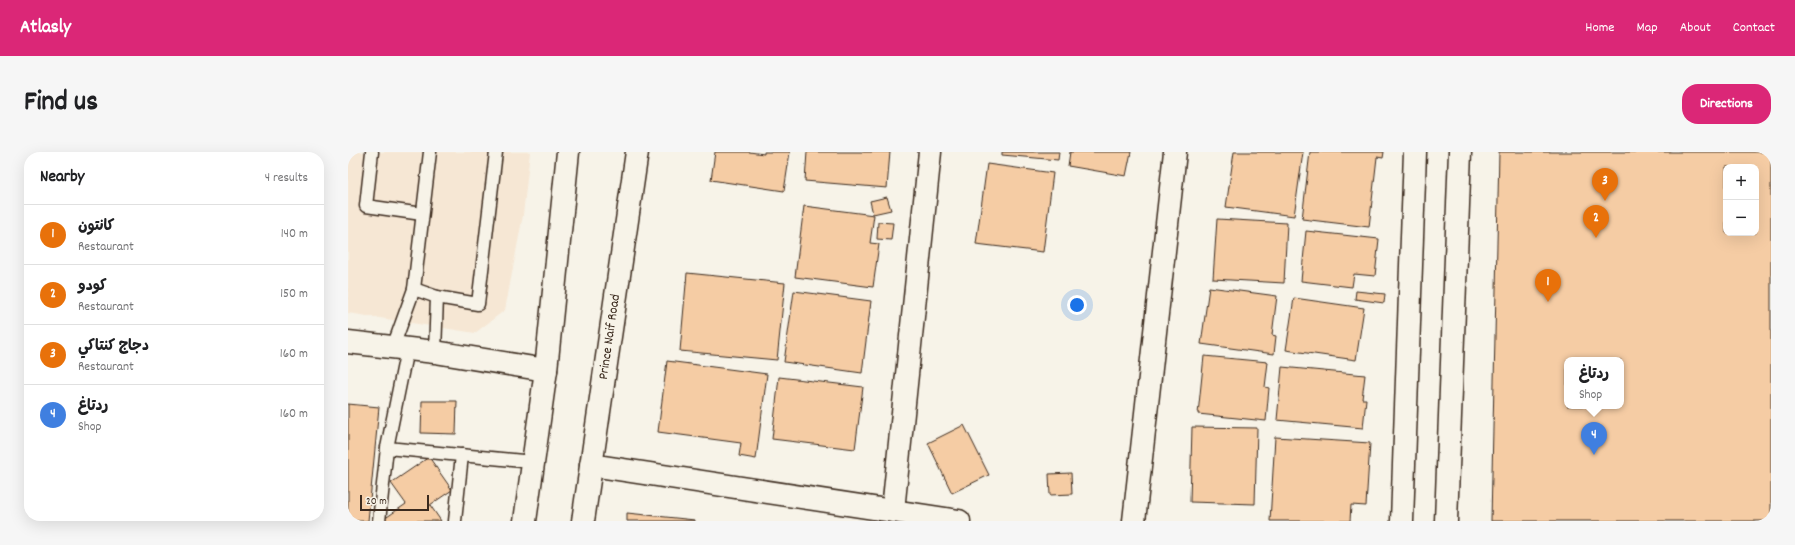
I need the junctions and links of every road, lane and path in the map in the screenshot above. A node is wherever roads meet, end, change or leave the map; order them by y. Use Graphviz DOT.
graph roads {
  1 [pos="372,152"];
  2 [pos="430,152"];
  3 [pos="496,152"];
  4 [pos="568,152"];
  5 [pos="638,152"];
  6 [pos="930,152"];
  7 [pos="1175,152"];
  8 [pos="1415,152"];
  9 [pos="1460,152"];
  10 [pos="422,214"];
  11 [pos="414,289"];
  12 [pos="437,297"];
  13 [pos="348,342"];
  14 [pos="400,348"];
  15 [pos="435,352"];
  16 [pos="546,370"];
  17 [pos="387,448"];
  18 [pos="462,455"];
  19 [pos="533,462"];
  20 [pos="591,465"];
  21 [pos="893,510"];
  22 [pos="379,521"];
  23 [pos="455,521"];
  24 [pos="525,521"];
  25 [pos="583,521"];
  26 [pos="959,521"];
  27 [pos="1134,521"];
  28 [pos="1402,521"];
  29 [pos="1446,521"];
  1 -- 10 [label="lane"];
  2 -- 10 [label="lane"];
  3 -- 12 [label="lane"];
  4 -- 16 [label="street"];
  5 -- 20 [label="street, Prince Naif Road"];
  6 -- 21 [label="street"];
  7 -- 27 [label="street"];
  8 -- 28 [label="street"];
  9 -- 29 [label="street"];
  10 -- 11 [label="lane"];
  11 -- 12 [label="lane"];
  11 -- 14 [label="lane"];
  12 -- 15 [label="lane"];
  13 -- 14 [label="street"];
  14 -- 15 [label="street"];
  14 -- 17 [label="lane"];
  15 -- 16 [label="street"];
  16 -- 19 [label="street"];
  17 -- 18 [label="lane"];
  17 -- 22 [label="lane"];
  18 -- 19 [label="lane"];
  18 -- 23 [label="lane"];
  19 -- 24 [label="street"];
  20 -- 21 [label="street"];
  20 -- 25 [label="street, Prince Naif Road"];
  21 -- 26 [label="street"];
}
